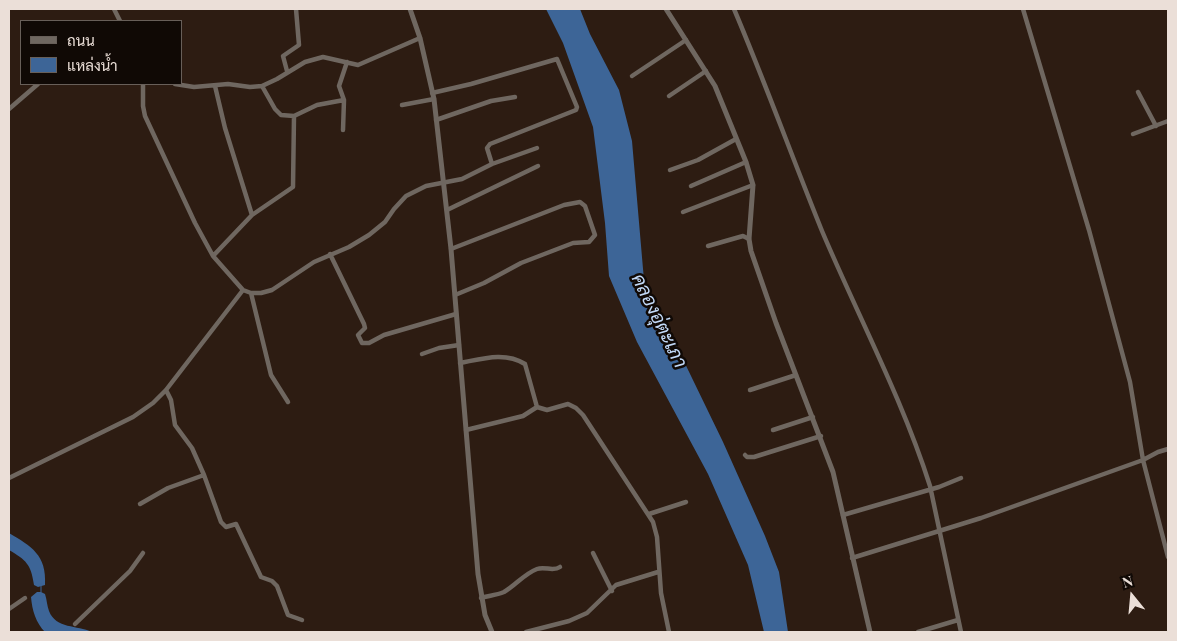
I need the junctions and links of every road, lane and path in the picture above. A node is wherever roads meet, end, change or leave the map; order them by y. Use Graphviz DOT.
graph roads {
  1 [pos="296,9"];
  2 [pos="410,9"];
  3 [pos="666,9"];
  4 [pos="734,9"];
  5 [pos="1023,9"];
  6 [pos="420,38"];
  7 [pos="686,40"];
  8 [pos="347,62"];
  9 [pos="288,71"];
  10 [pos="706,71"];
  11 [pos="632,76"];
  12 [pos="37,85"];
  13 [pos="143,85"];
  14 [pos="181,85"];
  15 [pos="214,86"];
  16 [pos="262,86"];
  17 [pos="1138,92"];
  18 [pos="432,93"];
  19 [pos="669,96"];
  20 [pos="515,97"];
  21 [pos="434,99"];
  22 [pos="344,100"];
  23 [pos="402,105"];
  24 [pos="9,109"];
  25 [pos="294,116"];
  26 [pos="436,120"];
  27 [pos="1168,121"];
  28 [pos="1156,126"];
  29 [pos="343,130"];
  30 [pos="1133,134"];
  31 [pos="736,139"];
  32 [pos="536,148"];
  33 [pos="746,162"];
  34 [pos="492,164"];
  35 [pos="538,166"];
  36 [pos="670,170"];
  37 [pos="443,182"];
  38 [pos="753,185"];
  39 [pos="691,186"];
  40 [pos="447,210"];
  41 [pos="682,212"];
  42 [pos="252,215"];
  43 [pos="749,239"];
  44 [pos="708,246"];
  45 [pos="451,250"];
  46 [pos="330,254"];
  47 [pos="213,256"];
  48 [pos="243,290"];
  49 [pos="250,293"];
  50 [pos="455,295"];
  51 [pos="456,314"];
  52 [pos="459,345"];
  53 [pos="422,354"];
  54 [pos="460,363"];
  55 [pos="796,374"];
  56 [pos="166,390"];
  57 [pos="750,390"];
  58 [pos="288,402"];
  59 [pos="537,407"];
  60 [pos="813,417"];
  61 [pos="466,430"];
  62 [pos="773,430"];
  63 [pos="821,436"];
  64 [pos="1168,449"];
  65 [pos="745,455"];
  66 [pos="1143,460"];
  67 [pos="204,475"];
  68 [pos="9,478"];
  69 [pos="961,478"];
  70 [pos="931,489"];
  71 [pos="686,502"];
  72 [pos="140,504"];
  73 [pos="649,514"];
  74 [pos="843,515"];
  75 [pos="939,532"];
  76 [pos="143,553"];
  77 [pos="593,553"];
  78 [pos="1168,554"];
  79 [pos="852,558"];
  80 [pos="560,568"];
  81 [pos="658,572"];
  82 [pos="612,591"];
  83 [pos="25,598"];
  84 [pos="481,598"];
  85 [pos="9,609"];
  86 [pos="302,620"];
  87 [pos="958,620"];
  88 [pos="75,624"];
  89 [pos="492,632"];
  90 [pos="526,632"];
  91 [pos="669,632"];
  92 [pos="870,632"];
  93 [pos="918,632"];
  94 [pos="961,632"];
  1 -- 9 [label="street"];
  2 -- 6 [label="street"];
  3 -- 7 [label="street"];
  4 -- 70 [label="street"];
  5 -- 66 [label="street"];
  6 -- 8 [label="street"];
  6 -- 18 [label="street"];
  7 -- 10 [label="street"];
  7 -- 11 [label="street"];
  8 -- 9 [label="street"];
  8 -- 22 [label="street"];
  9 -- 16 [label="street"];
  10 -- 19 [label="street"];
  10 -- 31 [label="street"];
  12 -- 24 [label="street"];
  13 -- 47 [label="street"];
  14 -- 15 [label="street"];
  15 -- 16 [label="street"];
  15 -- 42 [label="street"];
  16 -- 25 [label="street"];
  17 -- 28 [label="street"];
  18 -- 21 [label="street"];
  18 -- 34 [label="street"];
  20 -- 26 [label="street"];
  21 -- 23 [label="street"];
  21 -- 26 [label="street"];
  22 -- 25 [label="street"];
  22 -- 29 [label="street"];
  25 -- 42 [label="street"];
  26 -- 37 [label="street"];
  27 -- 28 [label="street"];
  28 -- 30 [label="street"];
  31 -- 33 [label="street"];
  31 -- 36 [label="street"];
  32 -- 34 [label="street"];
  33 -- 38 [label="street"];
  33 -- 39 [label="street"];
  34 -- 37 [label="street"];
  35 -- 40 [label="street"];
  37 -- 40 [label="street"];
  37 -- 46 [label="street"];
  38 -- 41 [label="street"];
  38 -- 43 [label="street"];
  40 -- 45 [label="street"];
  42 -- 47 [label="street"];
  43 -- 44 [label="street"];
  43 -- 55 [label="street"];
  45 -- 50 [label="street"];
  45 -- 50 [label="street"];
  46 -- 49 [label="street"];
  46 -- 51 [label="street"];
  47 -- 48 [label="street"];
  48 -- 49 [label="street"];
  48 -- 56 [label="street"];
  49 -- 58 [label="street"];
  50 -- 51 [label="street"];
  51 -- 52 [label="street"];
  52 -- 53 [label="street"];
  52 -- 54 [label="street"];
  54 -- 59 [label="street"];
  54 -- 61 [label="street"];
  55 -- 57 [label="street"];
  55 -- 60 [label="street"];
  56 -- 67 [label="street"];
  56 -- 68 [label="street"];
  59 -- 61 [label="street"];
  59 -- 73 [label="street"];
  60 -- 62 [label="street"];
  60 -- 63 [label="street"];
  61 -- 84 [label="street"];
  63 -- 65 [label="street"];
  63 -- 74 [label="street"];
  64 -- 66 [label="street"];
  66 -- 75 [label="street"];
  66 -- 78 [label="street"];
  67 -- 72 [label="street"];
  67 -- 86 [label="street"];
  69 -- 70 [label="street"];
  70 -- 74 [label="street"];
  70 -- 75 [label="street"];
  71 -- 73 [label="street"];
  73 -- 81 [label="street"];
  74 -- 79 [label="street"];
  75 -- 79 [label="street"];
  75 -- 87 [label="street"];
  76 -- 88 [label="street"];
  77 -- 82 [label="street"];
  79 -- 92 [label="street"];
  80 -- 84 [label="street"];
  81 -- 82 [label="street"];
  81 -- 91 [label="street"];
  82 -- 90 [label="street"];
  83 -- 85 [label="street"];
  84 -- 89 [label="street"];
  87 -- 93 [label="street"];
  87 -- 94 [label="street"];
}
